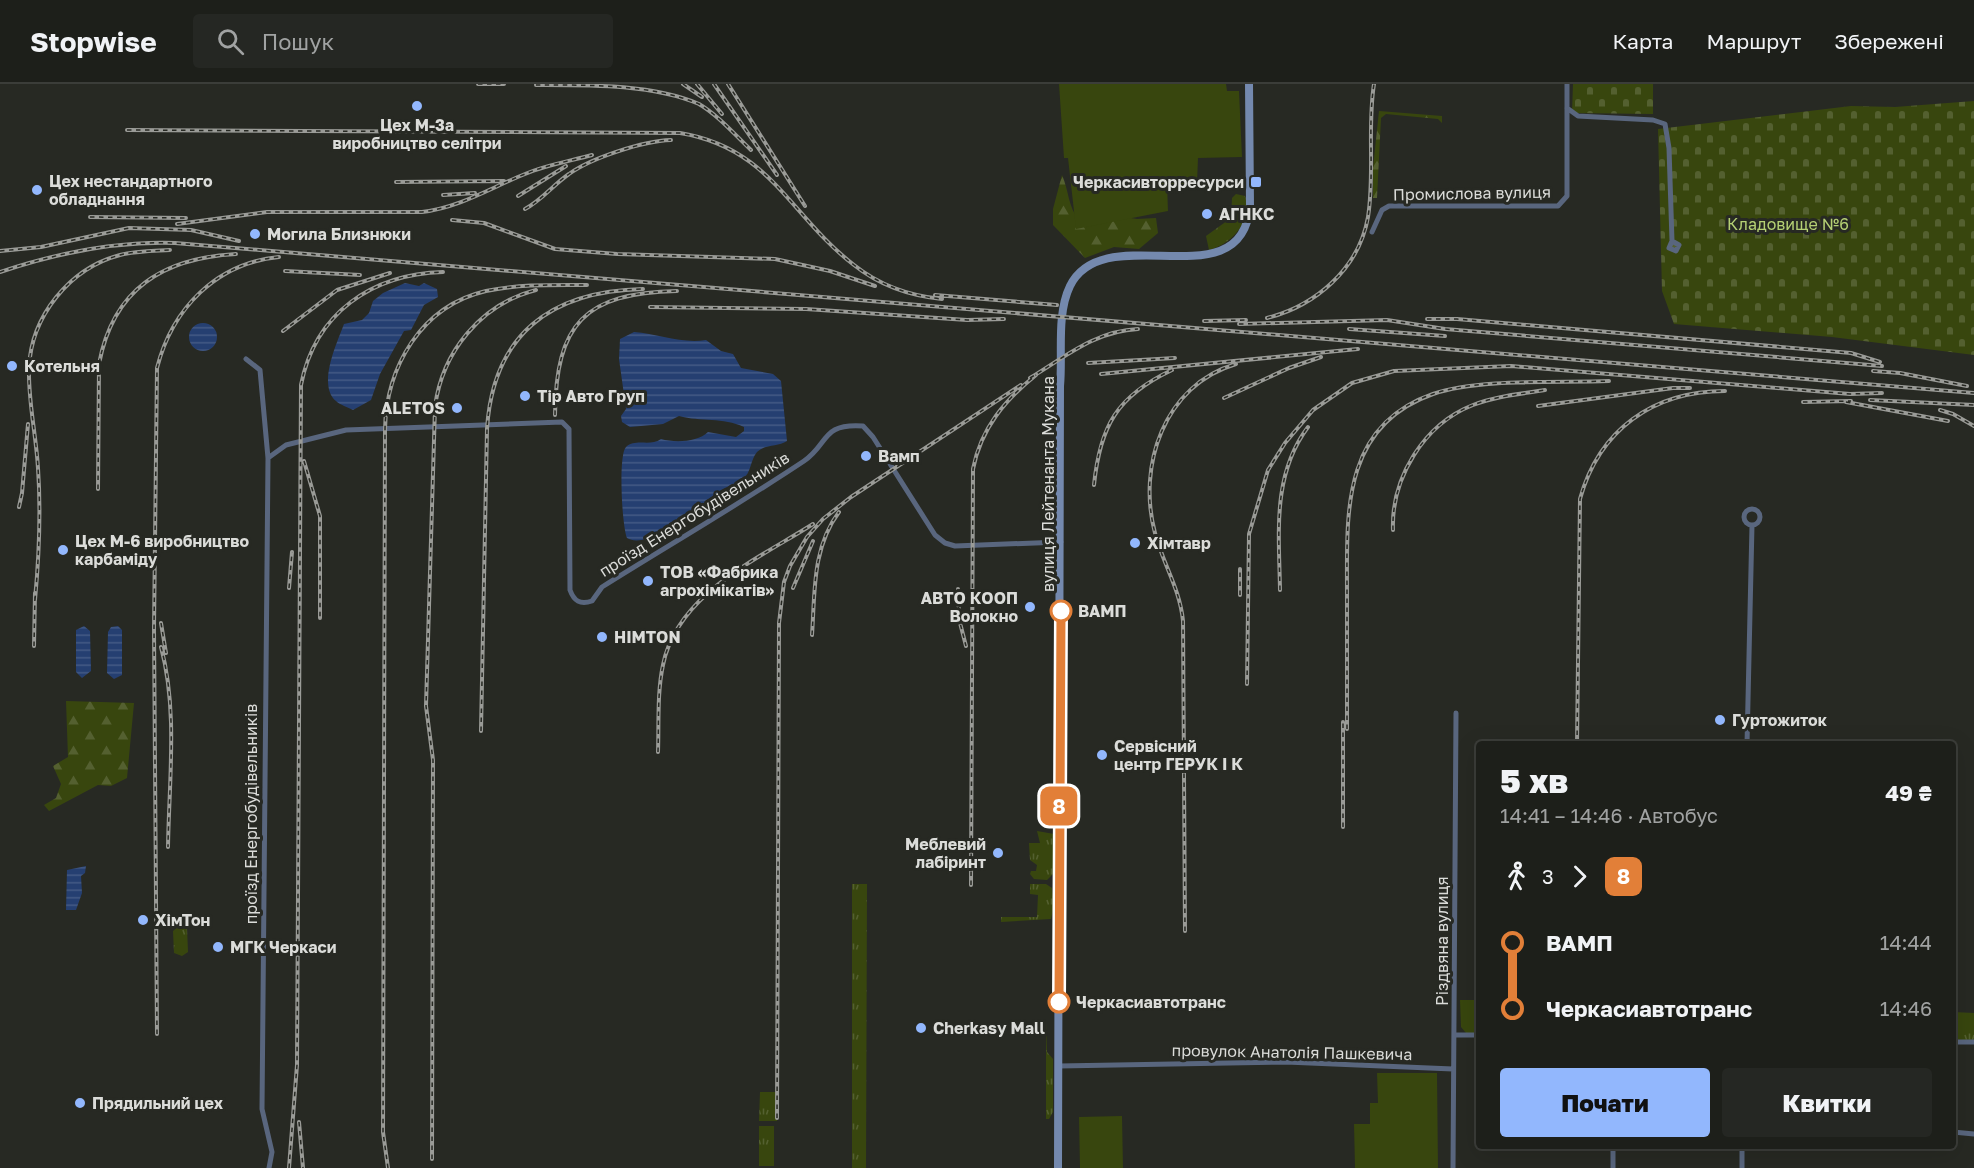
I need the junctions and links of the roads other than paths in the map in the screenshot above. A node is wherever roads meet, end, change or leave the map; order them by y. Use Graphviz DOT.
graph roads {
  1 [pos="1249,84"];
  2 [pos="1567,84"];
  3 [pos="1566,108"];
  4 [pos="1372,232"];
  5 [pos="1672,241"];
  6 [pos="246,359"];
  7 [pos="268,458"];
  8 [pos="1752,525"];
  9 [pos="1061,542"];
  10 [pos="1456,714"];
  11 [pos="1747,741"];
  12 [pos="1454,1035"];
  13 [pos="1476,1035"];
  14 [pos="1956,1042"];
  15 [pos="1974,1042"];
  16 [pos="1059,1066"];
  17 [pos="1453,1069"];
  18 [pos="1956,1132"];
  19 [pos="1974,1134"];
  20 [pos="1613,1149"];
  21 [pos="1742,1149"];
  22 [pos="269,1168"];
  23 [pos="1058,1168"];
  24 [pos="1453,1168"];
  25 [pos="1613,1168"];
  26 [pos="1742,1168"];
  1 -- 9 [label="main road, вулиця Лейтенанта Мукана"];
  2 -- 3 [label="street, Промислова вулиця"];
  3 -- 4 [label="street, Промислова вулиця"];
  3 -- 5 [label="street"];
  6 -- 7 [label="street, проїзд Енергобудівельників"];
  7 -- 9 [label="street, проїзд Енергобудівельників"];
  7 -- 22 [label="street, проїзд Енергобудівельників"];
  8 -- 11 [label="street"];
  9 -- 16 [label="main road, вулиця Лейтенанта Мукана"];
  10 -- 12 [label="street, Різдвяна вулиця"];
  12 -- 13 [label="street"];
  12 -- 17 [label="street, Різдвяна вулиця"];
  14 -- 15 [label="street"];
  16 -- 17 [label="street, провулок Анатолія Пашкевича"];
  16 -- 23 [label="main road, вулиця Лейтенанта Мукана"];
  17 -- 24 [label="street, Різдвяна вулиця"];
  18 -- 19 [label="street"];
  20 -- 25 [label="street"];
  21 -- 26 [label="street"];
}
